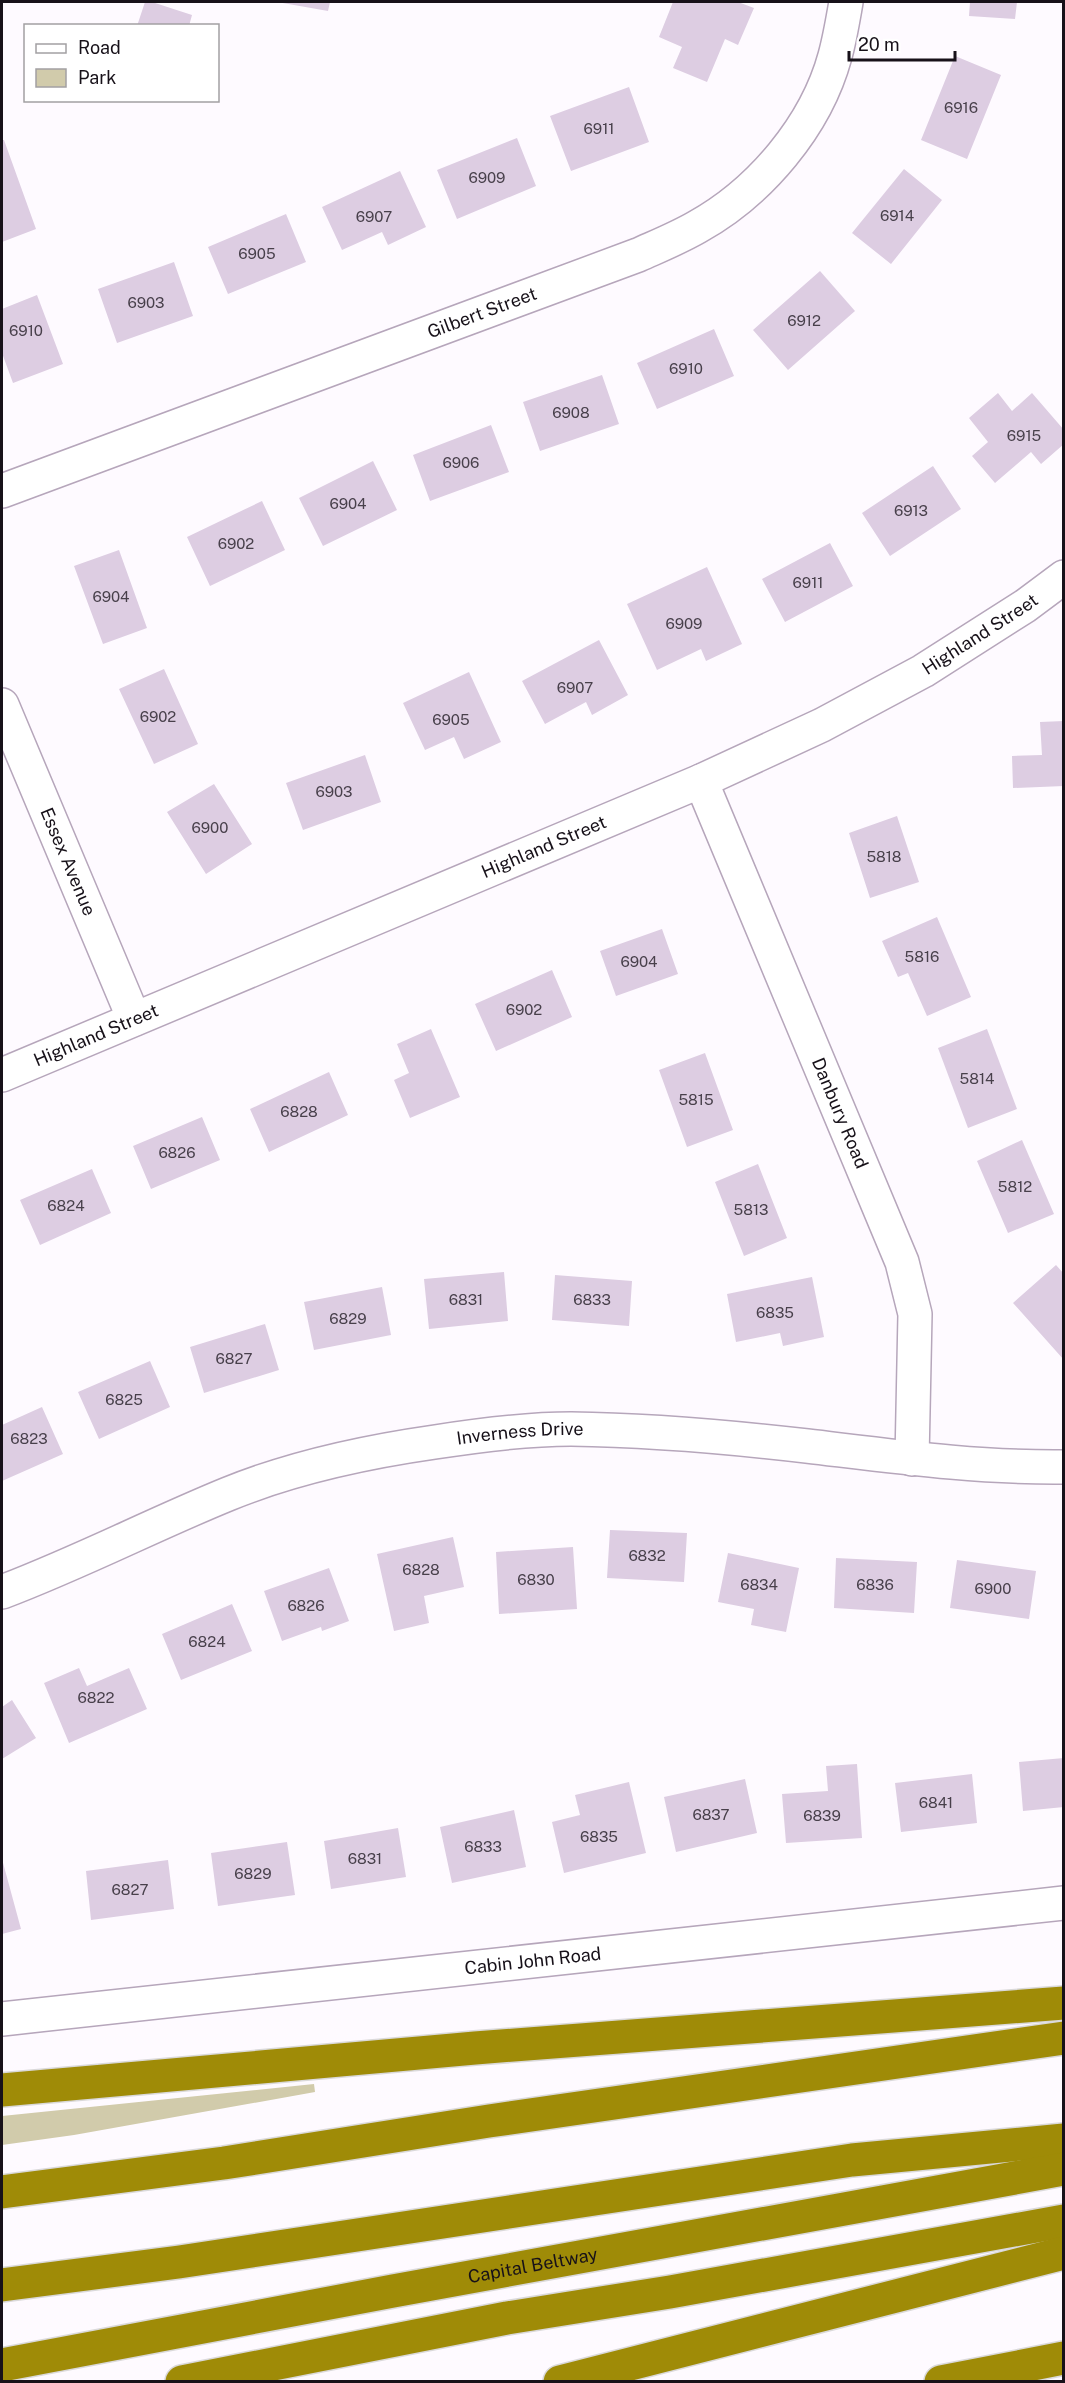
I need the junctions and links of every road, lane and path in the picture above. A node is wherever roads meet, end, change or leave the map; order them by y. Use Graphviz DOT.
graph roads {
  1 [pos="846,2"];
  2 [pos="2,491"];
  3 [pos="1064,577"];
  4 [pos="2,705"];
  5 [pos="701,781"];
  6 [pos="134,1019"];
  7 [pos="2,1075"];
  8 [pos="912,1459"];
  9 [pos="1064,1467"];
  10 [pos="2,1592"];
  11 [pos="1064,1903"];
  12 [pos="1064,2003"];
  13 [pos="2,2019"];
  14 [pos="1064,2038"];
  15 [pos="2,2090"];
  16 [pos="1064,2140"];
  17 [pos="1064,2169"];
  18 [pos="2,2192"];
  19 [pos="1064,2221"];
  20 [pos="1064,2253"];
  21 [pos="2,2285"];
  22 [pos="1064,2358"];
  23 [pos="2,2365"];
  24 [pos="1064,2373"];
  25 [pos="182,2382"];
  26 [pos="560,2382"];
  27 [pos="941,2382"];
  28 [pos="1032,2382"];
  1 -- 2 [label="street, Gilbert Street"];
  3 -- 5 [label="street, Highland Street"];
  4 -- 6 [label="street, Essex Avenue"];
  5 -- 6 [label="street, Highland Street"];
  5 -- 8 [label="street, Danbury Road"];
  6 -- 7 [label="street, Highland Street"];
  8 -- 9 [label="street, Inverness Drive"];
  8 -- 10 [label="street, Inverness Drive"];
  11 -- 13 [label="street, Cabin John Road"];
  12 -- 15 [label="highway"];
  14 -- 18 [label="highway"];
  16 -- 21 [label="highway"];
  17 -- 23 [label="highway, Capital Beltway"];
  19 -- 25 [label="highway"];
  20 -- 26 [label="highway"];
  22 -- 27 [label="highway"];
  24 -- 28 [label="highway"];
}
